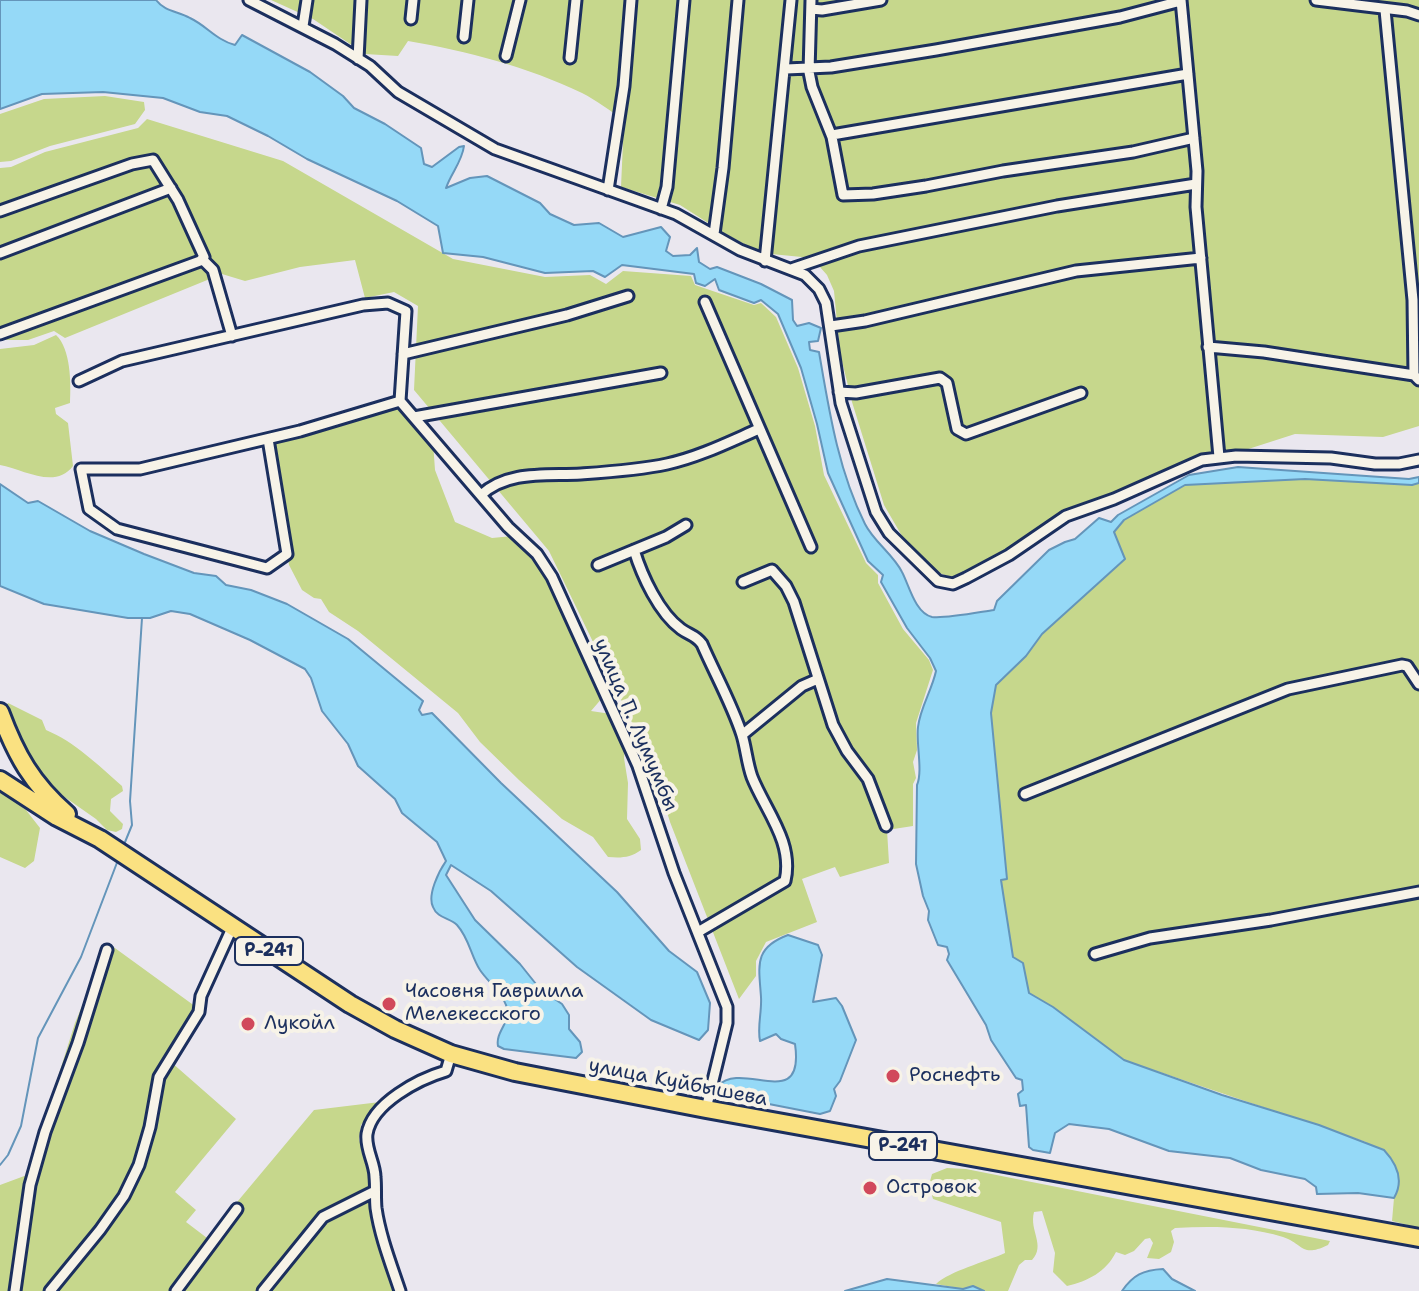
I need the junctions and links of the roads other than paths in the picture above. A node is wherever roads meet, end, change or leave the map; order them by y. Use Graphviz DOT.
graph roads {
  1 [pos="249,0"];
  2 [pos="307,0"];
  3 [pos="361,0"];
  4 [pos="413,0"];
  5 [pos="468,0"];
  6 [pos="520,0"];
  7 [pos="576,0"];
  8 [pos="631,0"];
  9 [pos="684,0"];
  10 [pos="738,0"];
  11 [pos="791,0"];
  12 [pos="881,0"];
  13 [pos="1316,0"];
  14 [pos="1181,1"];
  15 [pos="811,4"];
  16 [pos="1385,10"];
  17 [pos="1419,15"];
  18 [pos="411,19"];
  19 [pos="303,26"];
  20 [pos="464,37"];
  21 [pos="506,56"];
  22 [pos="570,58"];
  23 [pos="358,59"];
  24 [pos="809,68"];
  25 [pos="786,69"];
  26 [pos="1188,74"];
  27 [pos="832,135"];
  28 [pos="1194,138"];
  29 [pos="1196,184"];
  30 [pos="171,188"];
  31 [pos="608,190"];
  32 [pos="661,209"];
  33 [pos="0,211"];
  34 [pos="714,234"];
  35 [pos="0,253"];
  36 [pos="1201,258"];
  37 [pos="202,259"];
  38 [pos="765,261"];
  39 [pos="791,269"];
  40 [pos="628,296"];
  41 [pos="705,302"];
  42 [pos="831,326"];
  43 [pos="0,334"];
  44 [pos="232,336"];
  45 [pos="1208,347"];
  46 [pos="403,354"];
  47 [pos="661,373"];
  48 [pos="1417,377"];
  49 [pos="79,381"];
  50 [pos="839,392"];
  51 [pos="1081,393"];
  52 [pos="400,401"];
  53 [pos="414,417"];
  54 [pos="759,429"];
  55 [pos="268,439"];
  56 [pos="1219,457"];
  57 [pos="1419,460"];
  58 [pos="481,495"];
  59 [pos="686,525"];
  60 [pos="811,547"];
  61 [pos="634,550"];
  62 [pos="598,565"];
  63 [pos="743,582"];
  64 [pos="818,679"];
  65 [pos="1419,684"];
  66 [pos="0,712"];
  67 [pos="742,735"];
  68 [pos="0,780"];
  69 [pos="1025,794"];
  70 [pos="886,826"];
  71 [pos="95,836"];
  72 [pos="1419,892"];
  73 [pos="232,928"];
  74 [pos="698,932"];
  75 [pos="107,950"];
  76 [pos="1095,954"];
  77 [pos="451,1054"];
  78 [pos="706,1109"];
  79 [pos="375,1191"];
  80 [pos="237,1209"];
  81 [pos="1418,1238"];
  82 [pos="15,1291"];
  83 [pos="50,1291"];
  84 [pos="176,1291"];
  85 [pos="263,1291"];
  86 [pos="400,1291"];
  1 -- 19 [label="street"];
  2 -- 19 [label="street"];
  3 -- 23 [label="street"];
  4 -- 18 [label="street"];
  5 -- 20 [label="street"];
  6 -- 21 [label="street"];
  7 -- 22 [label="street"];
  8 -- 31 [label="street"];
  9 -- 32 [label="street"];
  10 -- 34 [label="street"];
  11 -- 25 [label="street"];
  12 -- 15 [label="street"];
  13 -- 16 [label="street"];
  14 -- 24 [label="street"];
  14 -- 26 [label="street"];
  15 -- 24 [label="street"];
  16 -- 17 [label="street"];
  16 -- 48 [label="street"];
  19 -- 23 [label="street"];
  23 -- 31 [label="street"];
  24 -- 25 [label="street"];
  24 -- 27 [label="street"];
  25 -- 38 [label="street"];
  26 -- 27 [label="street"];
  26 -- 28 [label="street"];
  27 -- 28 [label="street"];
  28 -- 29 [label="street"];
  29 -- 36 [label="street"];
  29 -- 39 [label="street"];
  30 -- 33 [label="street"];
  30 -- 35 [label="street"];
  30 -- 37 [label="street"];
  31 -- 32 [label="street"];
  32 -- 34 [label="street"];
  34 -- 38 [label="street"];
  36 -- 42 [label="street"];
  36 -- 45 [label="street"];
  37 -- 43 [label="street"];
  37 -- 44 [label="street"];
  38 -- 39 [label="street"];
  39 -- 42 [label="street"];
  40 -- 46 [label="street"];
  41 -- 54 [label="street"];
  42 -- 50 [label="street"];
  44 -- 46 [label="street"];
  44 -- 49 [label="street"];
  45 -- 48 [label="street"];
  45 -- 56 [label="street"];
  46 -- 52 [label="street"];
  47 -- 53 [label="street"];
  50 -- 51 [label="street"];
  50 -- 56 [label="street"];
  52 -- 53 [label="street, улица П. Лумумбы"];
  52 -- 55 [label="street"];
  53 -- 58 [label="street, улица П. Лумумбы"];
  54 -- 58 [label="street"];
  54 -- 60 [label="street"];
  55 -- 55 [label="street"];
  56 -- 57 [label="street"];
  58 -- 74 [label="street, улица П. Лумумбы"];
  59 -- 61 [label="street"];
  61 -- 62 [label="street"];
  61 -- 67 [label="street"];
  63 -- 64 [label="street"];
  64 -- 67 [label="street"];
  64 -- 70 [label="street"];
  65 -- 69 [label="street"];
  66 -- 71 [label="highway, Р-241"];
  67 -- 74 [label="street"];
  68 -- 71 [label="highway, улица Куйбышева"];
  71 -- 73 [label="highway, улица Куйбышева / Р-241"];
  72 -- 76 [label="street"];
  73 -- 77 [label="highway, улица Куйбышева / Р-241"];
  73 -- 83 [label="street"];
  74 -- 78 [label="street, улица П. Лумумбы"];
  75 -- 82 [label="street"];
  77 -- 78 [label="highway, улица Куйбышева / Р-241"];
  77 -- 79 [label="street"];
  78 -- 81 [label="highway, улица Куйбышева / Р-241"];
  79 -- 85 [label="street"];
  79 -- 86 [label="street"];
  80 -- 84 [label="street"];
}
